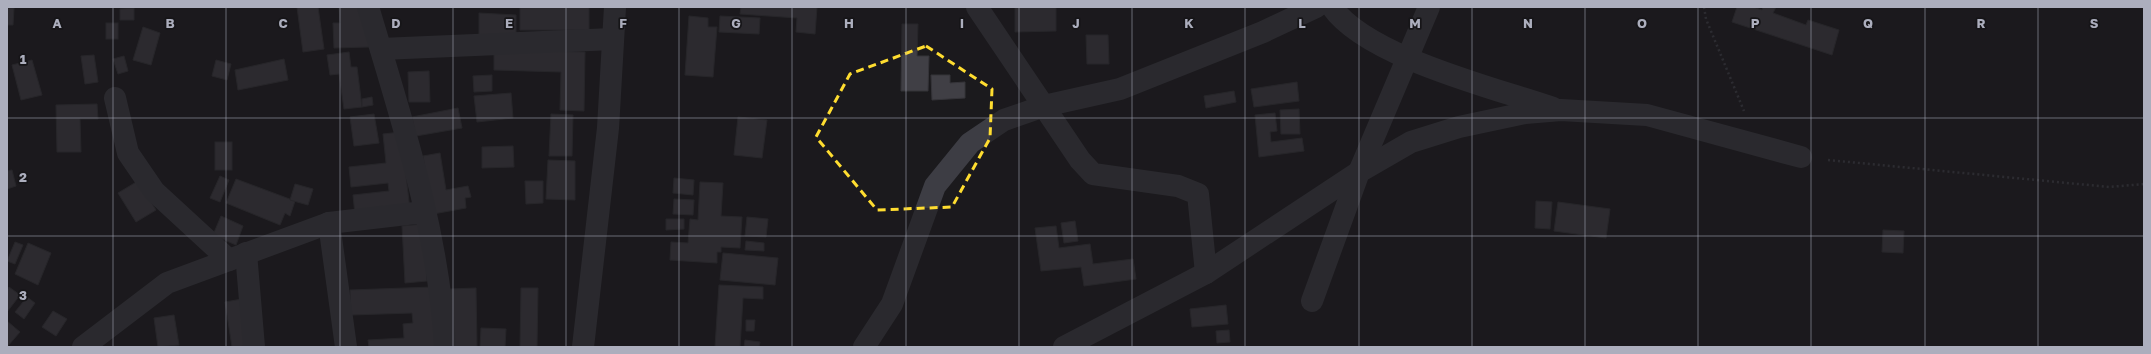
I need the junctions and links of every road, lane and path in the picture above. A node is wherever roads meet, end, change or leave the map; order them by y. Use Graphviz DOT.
graph roads {
  1 [pos="368,7"];
  2 [pos="615,7"];
  3 [pos="977,7"];
  4 [pos="1316,7"];
  5 [pos="1332,7"];
  6 [pos="1429,7"];
  7 [pos="1704,7"];
  8 [pos="613,39"];
  9 [pos="381,49"];
  10 [pos="1406,59"];
  11 [pos="115,98"];
  12 [pos="1044,106"];
  13 [pos="1561,110"];
  14 [pos="1765,147"];
  15 [pos="1801,157"];
  16 [pos="1359,172"];
  17 [pos="2144,184"];
  18 [pos="424,212"];
  19 [pos="329,223"];
  20 [pos="238,257"];
  21 [pos="1206,273"];
  22 [pos="1312,301"];
  23 [pos="83,347"];
  24 [pos="254,347"];
  25 [pos="346,347"];
  26 [pos="445,347"];
  27 [pos="583,347"];
  28 [pos="864,347"];
  29 [pos="1064,347"];
  1 -- 9 [label="street"];
  2 -- 8 [label="street"];
  3 -- 12 [label="street"];
  4 -- 12 [label="street"];
  5 -- 10 [label="street"];
  6 -- 10 [label="street"];
  7 -- 14 [label="path"];
  8 -- 9 [label="street"];
  8 -- 27 [label="street"];
  9 -- 18 [label="street"];
  10 -- 13 [label="street"];
  10 -- 16 [label="street"];
  11 -- 20 [label="street"];
  12 -- 21 [label="street"];
  12 -- 28 [label="street"];
  13 -- 14 [label="street"];
  13 -- 16 [label="street"];
  14 -- 15 [label="street"];
  15 -- 17 [label="path"];
  16 -- 21 [label="street"];
  16 -- 22 [label="street"];
  18 -- 19 [label="street"];
  18 -- 26 [label="street"];
  19 -- 20 [label="street"];
  19 -- 25 [label="street"];
  20 -- 23 [label="street"];
  20 -- 24 [label="street"];
  21 -- 29 [label="street"];
}
